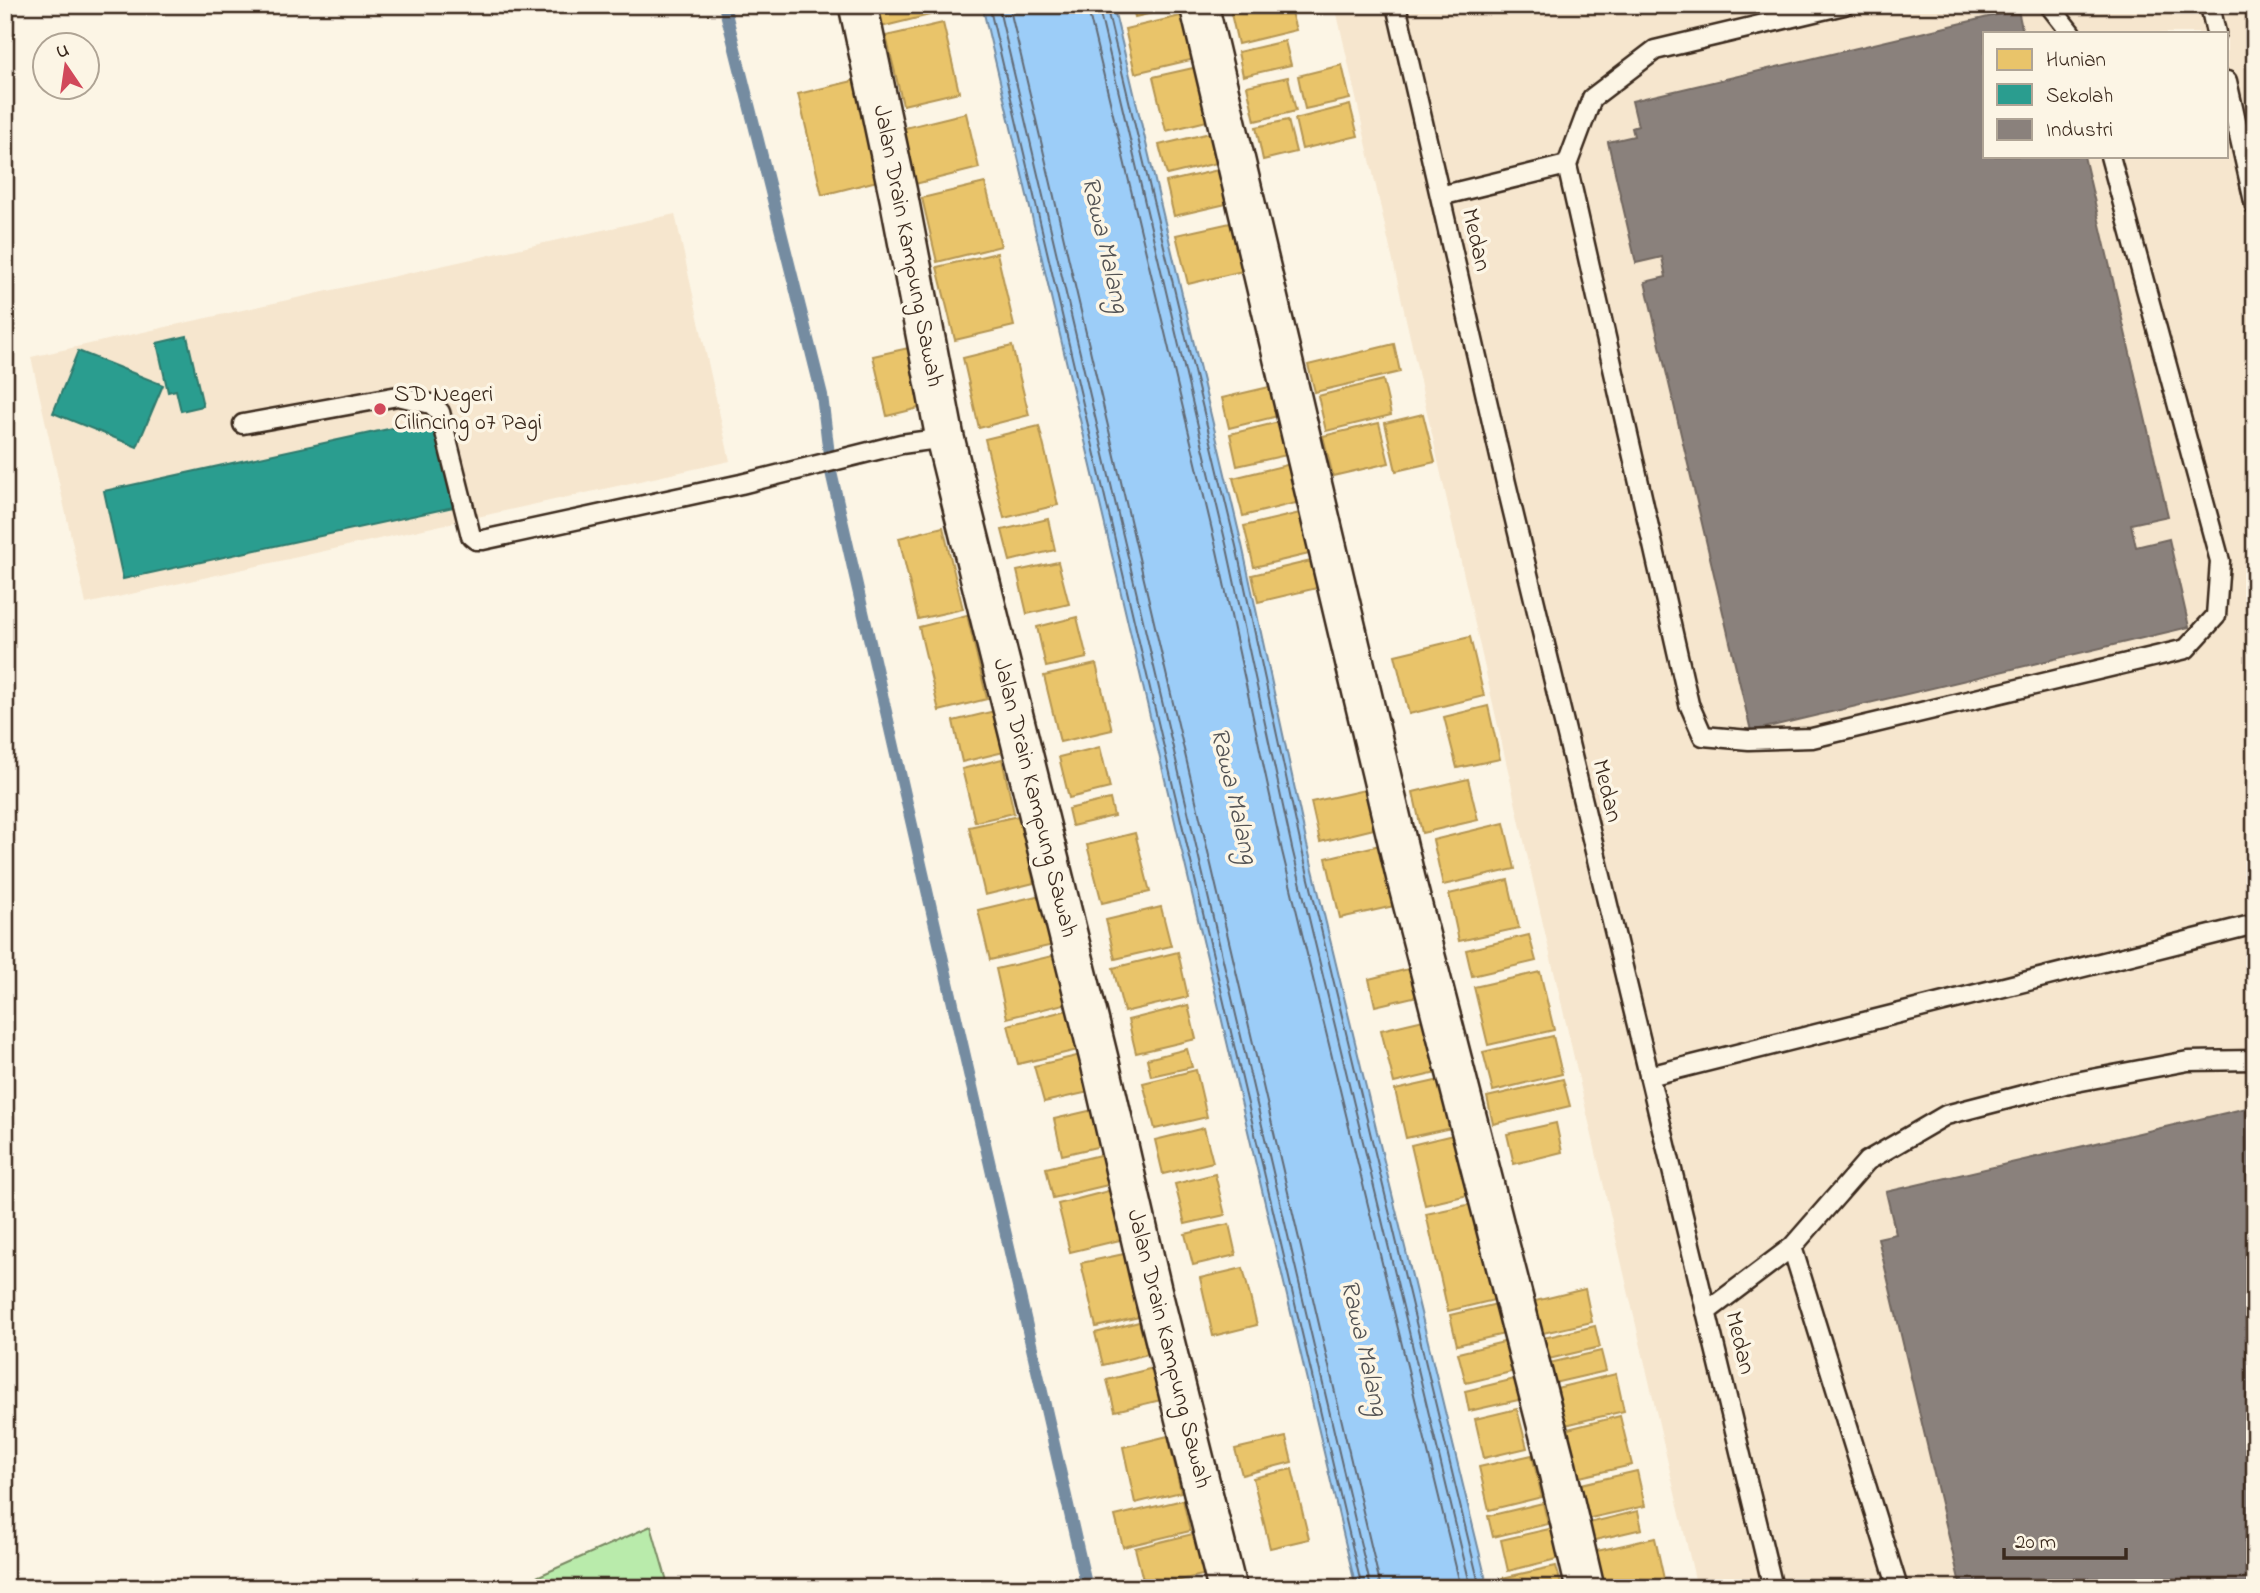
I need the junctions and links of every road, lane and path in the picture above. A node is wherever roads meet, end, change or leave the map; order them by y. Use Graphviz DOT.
graph roads {
  1 [pos="858,5"];
  2 [pos="1199,5"];
  3 [pos="1396,5"];
  4 [pos="1844,5"];
  5 [pos="2049,5"];
  6 [pos="2210,5"];
  7 [pos="2070,32"];
  8 [pos="2216,32"];
  9 [pos="2228,85"];
  10 [pos="2111,158"];
  11 [pos="1567,165"];
  12 [pos="1440,196"];
  13 [pos="2255,206"];
  14 [pos="243,424"];
  15 [pos="945,438"];
  16 [pos="2255,924"];
  17 [pos="2255,1060"];
  18 [pos="1649,1076"];
  19 [pos="1791,1247"];
  20 [pos="1706,1312"];
  21 [pos="1227,1588"];
  22 [pos="1585,1588"];
  23 [pos="1773,1588"];
  24 [pos="1898,1588"];
  1 -- 15 [label="street, Jalan Drain Kampung Sawah"];
  2 -- 22 [label="street"];
  3 -- 12 [label="lane, Medan"];
  4 -- 11 [label="lane"];
  5 -- 7 [label="lane"];
  6 -- 8 [label="lane"];
  9 -- 13 [label="lane"];
  10 -- 11 [label="lane"];
  11 -- 12 [label="lane"];
  12 -- 18 [label="lane, Medan"];
  14 -- 15 [label="lane"];
  15 -- 21 [label="street, Jalan Drain Kampung Sawah"];
  16 -- 18 [label="lane"];
  17 -- 19 [label="lane"];
  18 -- 20 [label="lane, Medan"];
  19 -- 20 [label="lane"];
  19 -- 24 [label="lane"];
  20 -- 23 [label="lane, Medan"];
}
